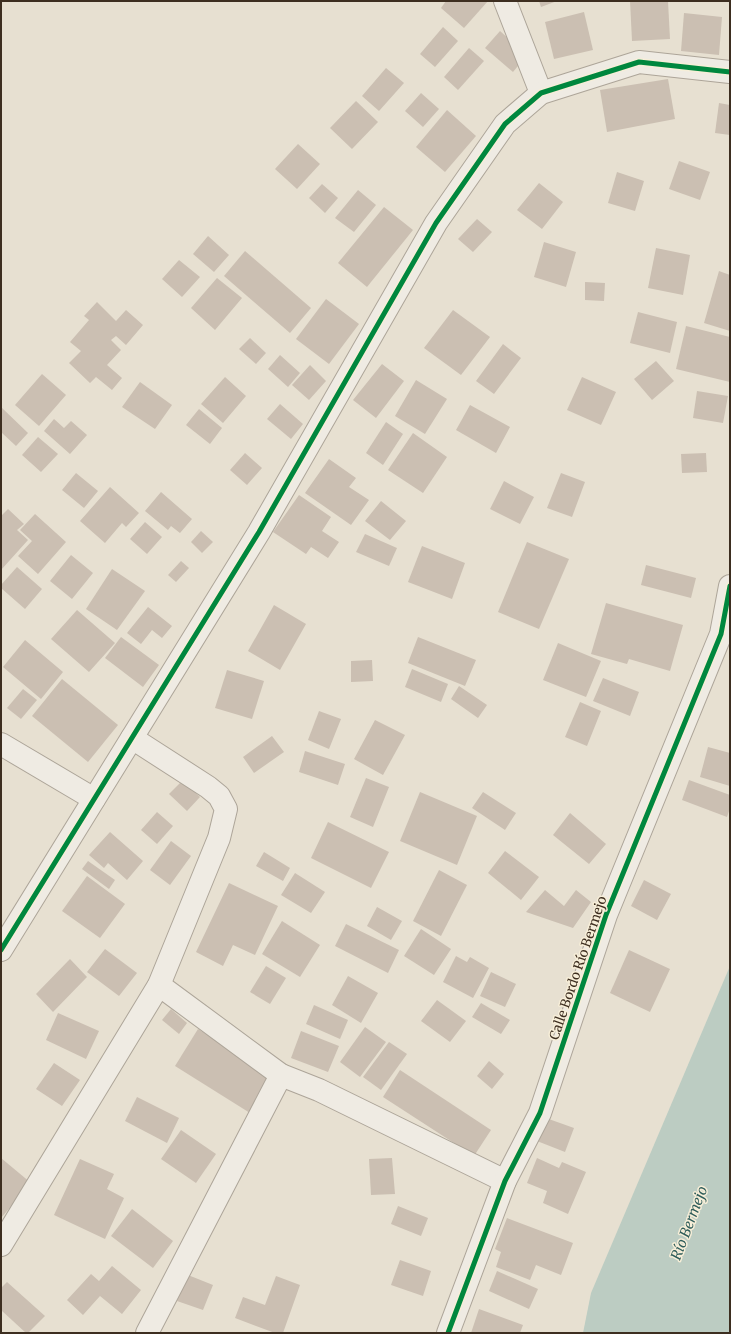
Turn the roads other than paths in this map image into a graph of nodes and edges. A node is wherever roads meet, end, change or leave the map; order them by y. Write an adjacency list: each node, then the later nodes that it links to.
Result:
1 (505, 1): 3 (street)
2 (730, 72): 3 (street)
3 (541, 93): 5 (street)
4 (730, 586): 11 (street, Calle Bordo Río Bermejo)
5 (132, 738): 7 (street); 9 (street)
6 (1, 744): 7 (street)
7 (94, 800): 8 (street)
8 (1, 950)
9 (159, 986): 10 (street); 12 (street)
10 (281, 1075): 11 (street); 13 (street)
11 (505, 1181): 14 (street, Calle Bordo Río Bermejo)
12 (1, 1245)
13 (148, 1333)
14 (448, 1333)

